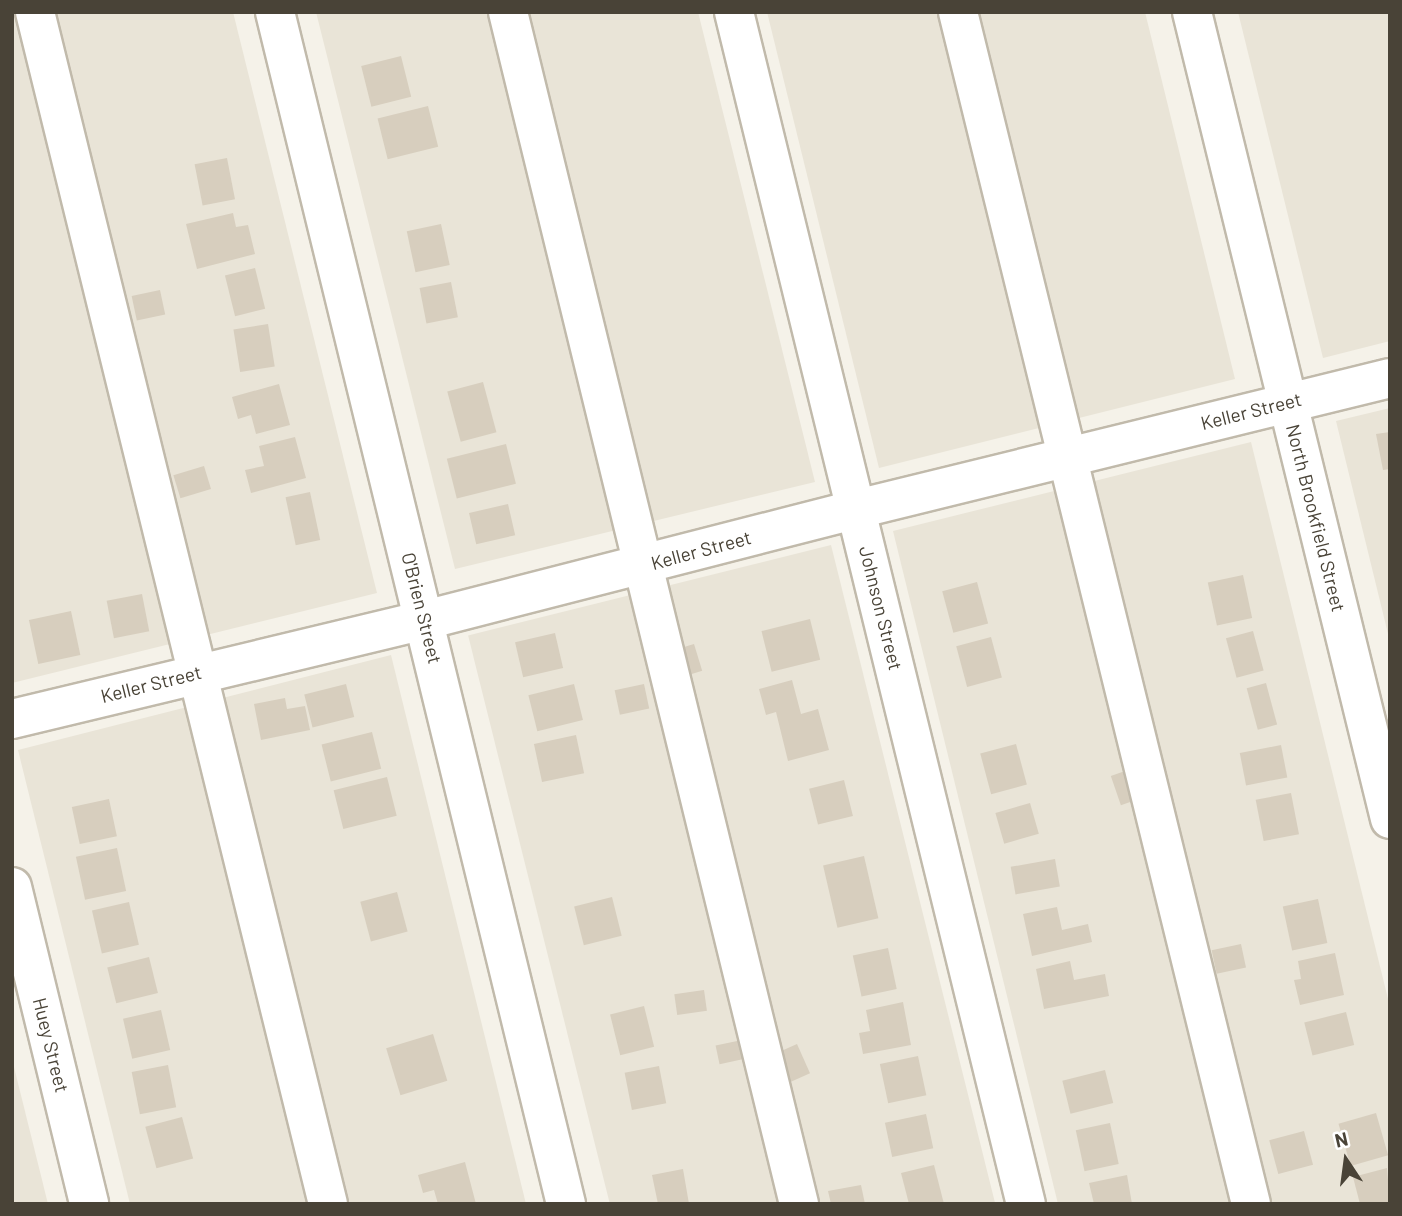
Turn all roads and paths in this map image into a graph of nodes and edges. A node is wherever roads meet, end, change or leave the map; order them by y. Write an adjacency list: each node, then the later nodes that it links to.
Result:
1 (35, 12): 13 (street)
2 (275, 12): 12 (street, O'Brien Street)
3 (508, 12): 11 (street)
4 (734, 12): 10 (street, Johnson Street)
5 (958, 12): 9 (street)
6 (1192, 12): 8 (street, North Brookfield Street)
7 (1390, 379): 8 (street, Keller Street)
8 (1287, 402): 9 (street, Keller Street); 15 (street, North Brookfield Street)
9 (1067, 456): 10 (street, Keller Street); 22 (street)
10 (857, 509): 11 (street, Keller Street); 21 (street, Johnson Street)
11 (644, 566): 12 (street, Keller Street); 20 (street)
12 (425, 620): 13 (street, Keller Street); 19 (street, O'Brien Street)
13 (197, 673): 14 (street, Keller Street); 18 (street)
14 (12, 719)
15 (1390, 819)
16 (12, 887): 17 (street, Huey Street)
17 (89, 1204)
18 (328, 1204)
19 (566, 1204)
20 (799, 1204)
21 (1026, 1204)
22 (1251, 1204)

